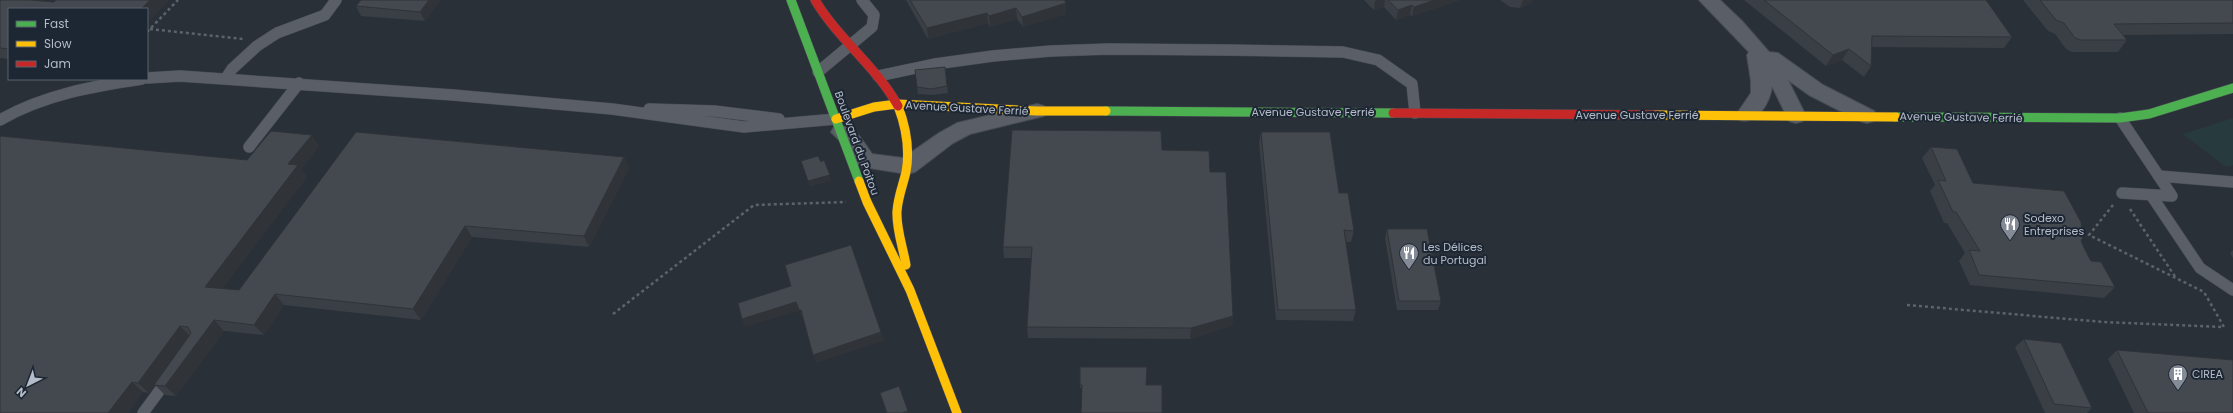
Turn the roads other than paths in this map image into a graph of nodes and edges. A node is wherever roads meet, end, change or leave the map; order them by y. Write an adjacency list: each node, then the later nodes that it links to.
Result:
1 (336, 0): 11 (lane)
2 (792, 0): 8 (street, Boulevard du Poitou)
3 (815, 0): 7 (street, Boulevard du Poitou)
4 (862, 0): 7 (lane)
5 (1708, 0): 6 (street)
6 (1756, 46): 18 (street); 19 (street); 20 (street)
7 (848, 47): 8 (lane); 9 (street, Boulevard du Poitou)
8 (818, 72): 23 (street, Boulevard du Poitou)
9 (878, 76): 15 (street, Boulevard du Poitou); 17 (lane)
10 (148, 78): 11 (lane)
11 (226, 78): 13 (lane)
12 (137, 80): 22 (lane)
13 (299, 83): 23 (lane); 24 (lane)
14 (2233, 88): 21 (street, Avenue Gustave Ferrié)
15 (898, 104): 16 (street, Avenue Gustave Ferrié); 23 (street, Avenue Gustave Ferrié); 25 (street, Boulevard du Poitou)
16 (1037, 111): 17 (street, Avenue Gustave Ferrié); 25 (street, Avenue Gustave Ferrié)
17 (1415, 113): 18 (street, Avenue Gustave Ferrié)
18 (1746, 115): 19 (street, Avenue Gustave Ferrié)
19 (1796, 116): 20 (street, Avenue Gustave Ferrié)
20 (1867, 116): 21 (street, Avenue Gustave Ferrié)
21 (2120, 118): 26 (lane)
22 (0, 120)
23 (838, 125): 25 (street); 30 (street, Boulevard du Poitou)
24 (249, 146)
25 (907, 166): 30 (street, Boulevard du Poitou)
26 (2159, 176): 27 (lane); 29 (lane)
27 (2233, 182)
28 (2122, 194): 29 (lane)
29 (2151, 195): 31 (lane)
30 (910, 290): 34 (street, Boulevard du Poitou)
31 (2233, 290)
32 (175, 368): 33 (lane)
33 (143, 413)
34 (957, 413)

